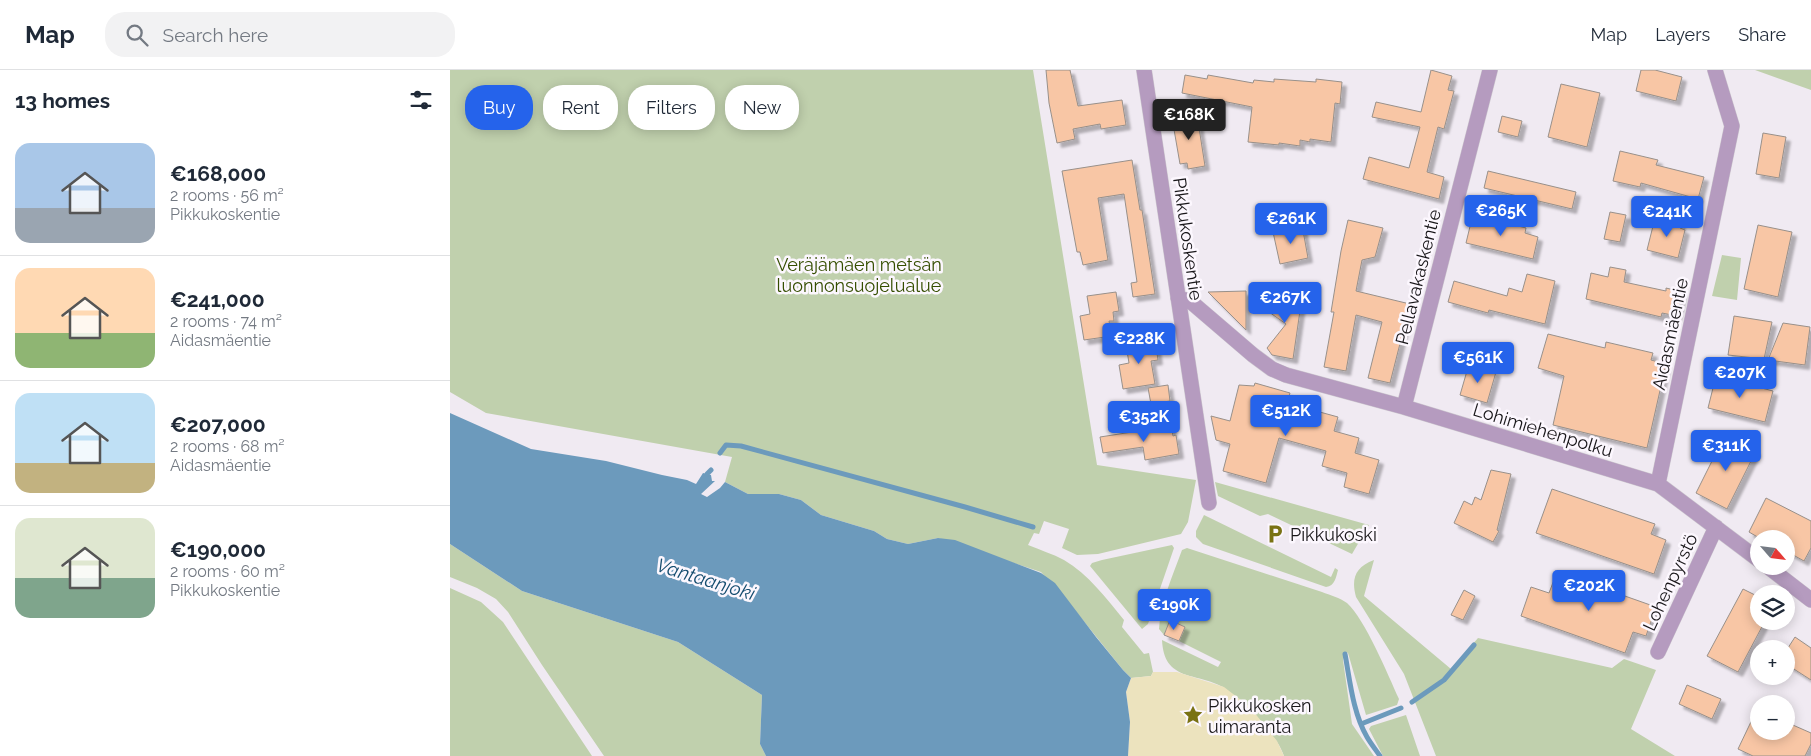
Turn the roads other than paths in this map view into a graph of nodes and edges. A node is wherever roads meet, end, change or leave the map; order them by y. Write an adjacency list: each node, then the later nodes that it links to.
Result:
1 (1144, 70): 4 (street, Pikkukoskentie)
2 (1490, 70): 5 (street, Pellavakaskentie)
3 (1715, 70): 6 (street, Aidasmäentie)
4 (1178, 298): 5 (street, Lohimiehenpolku); 7 (street, Pikkukoskentie)
5 (1404, 407): 6 (street, Lohimiehenpolku)
6 (1658, 484): 8 (street)
7 (1209, 503)
8 (1716, 527): 9 (street); 12 (street, Lohenpyrstö)
9 (1750, 553)
10 (1779, 575): 11 (street)
11 (1811, 600)
12 (1658, 652)

